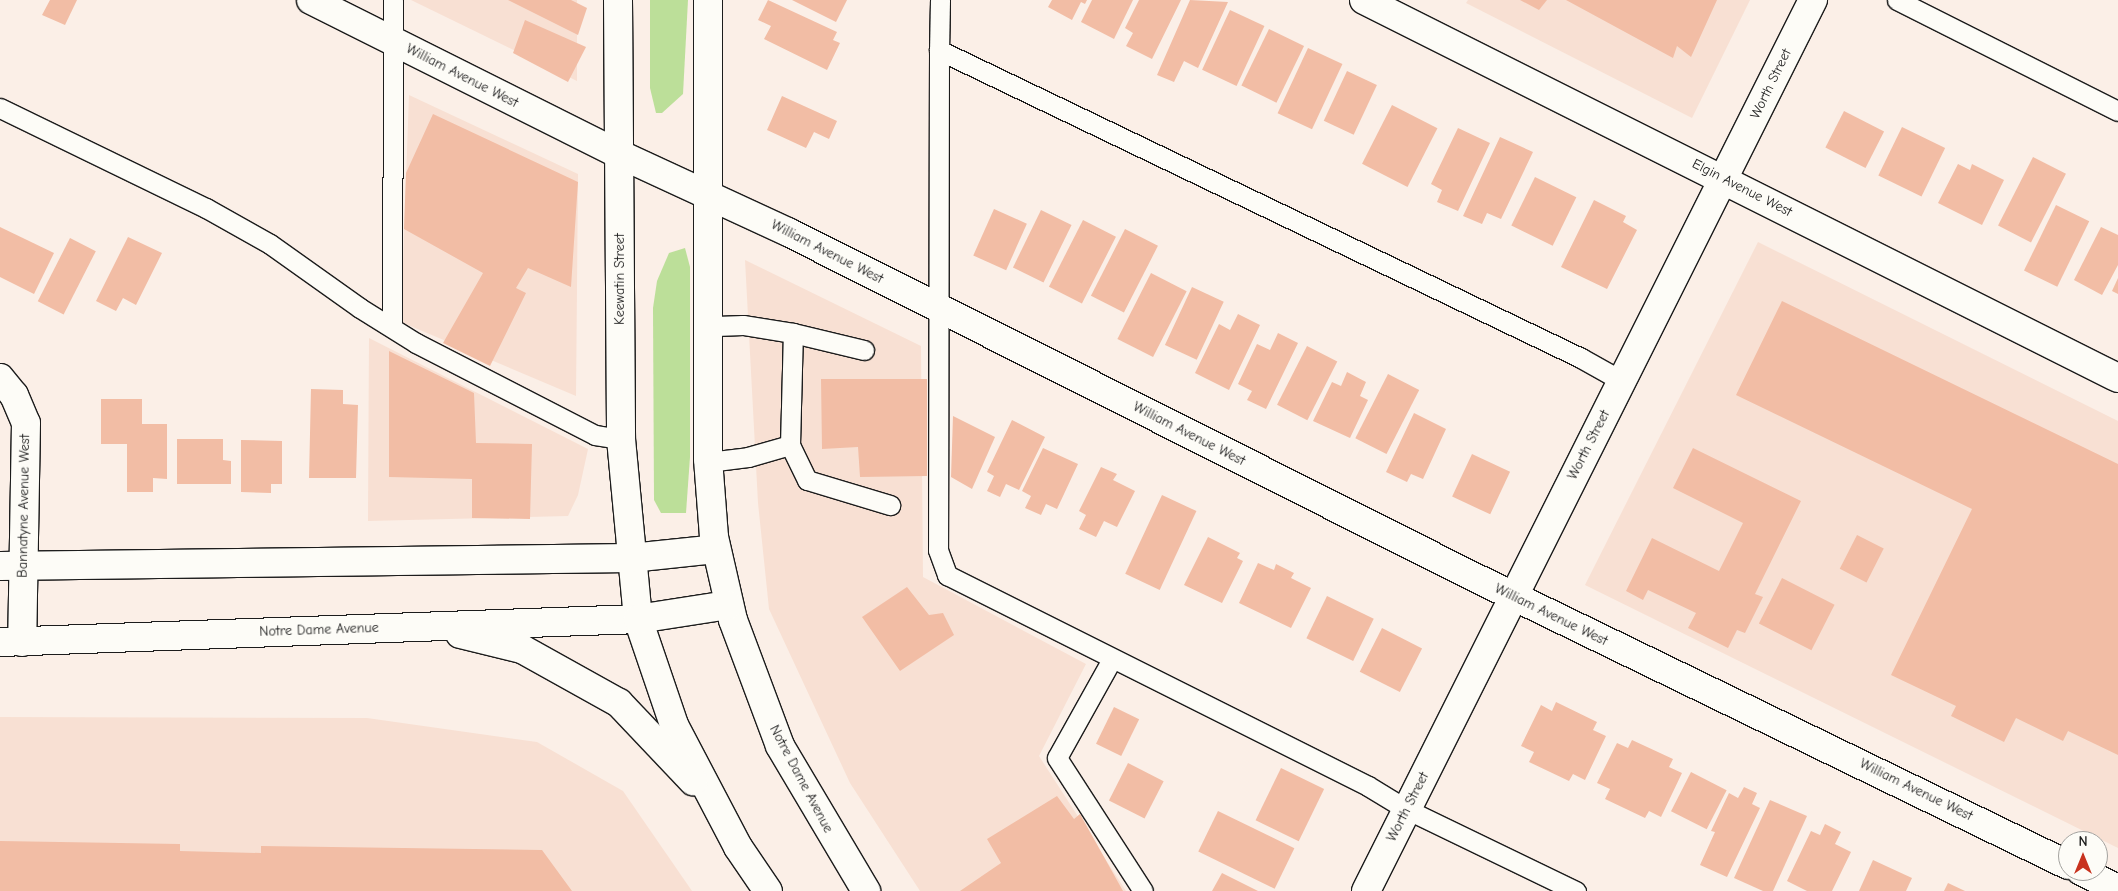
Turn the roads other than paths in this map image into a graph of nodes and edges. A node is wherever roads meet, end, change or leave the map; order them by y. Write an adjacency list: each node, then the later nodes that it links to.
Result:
1 (311, 0): 9 (street, William Avenue West)
2 (394, 0): 9 (lane)
3 (618, 0): 13 (street, Keewatin Street)
4 (708, 0): 15 (street)
5 (940, 0): 10 (lane)
6 (1364, 0): 14 (street, Elgin Avenue West)
7 (1813, 0): 14 (street, Worth Street)
8 (1897, 0): 12 (lane)
9 (393, 41): 13 (street, William Avenue West); 18 (lane)
10 (939, 50): 16 (lane); 23 (lane)
11 (0, 108): 18 (lane)
12 (2118, 111)
13 (619, 154): 15 (street, William Avenue West); 24 (street, Keewatin Street)
14 (1723, 178): 22 (street, Elgin Avenue West); 23 (street, Worth Street)
15 (707, 193): 16 (street, William Avenue West); 17 (street)
16 (940, 309): 31 (street, William Avenue West); 36 (lane)
17 (709, 326): 19 (lane); 26 (street)
18 (392, 327): 24 (lane)
19 (793, 333): 20 (lane); 25 (lane)
20 (864, 350)
21 (0, 378): 30 (street, Bannatyne Avenue West)
22 (2118, 378)
23 (1622, 380): 31 (street, Worth Street)
24 (621, 439): 29 (street, Keewatin Street)
25 (790, 445): 26 (lane); 27 (lane)
26 (708, 462): 28 (street)
27 (890, 504)
28 (716, 548): 29 (street); 32 (street, Notre Dame Avenue)
29 (631, 558): 30 (street); 33 (street)
30 (11, 566): 35 (street, Bannatyne Avenue West)
31 (1514, 596): 38 (street, Worth Street); 39 (street, William Avenue West)
32 (728, 605): 33 (street, Notre Dame Avenue); 43 (street, Notre Dame Avenue)
33 (638, 618): 34 (street, Notre Dame Avenue); 37 (street)
34 (427, 625): 35 (street, Notre Dame Avenue); 37 (street)
35 (11, 642)
36 (1112, 659): 38 (lane); 44 (lane)
37 (715, 803): 42 (street)
38 (1406, 810): 45 (street, Worth Street); 46 (lane)
39 (2058, 860)
40 (2101, 881): 41 (street)
41 (2118, 889)
42 (768, 891)
43 (866, 891)
44 (1143, 891)
45 (1366, 891)
46 (1576, 891)

